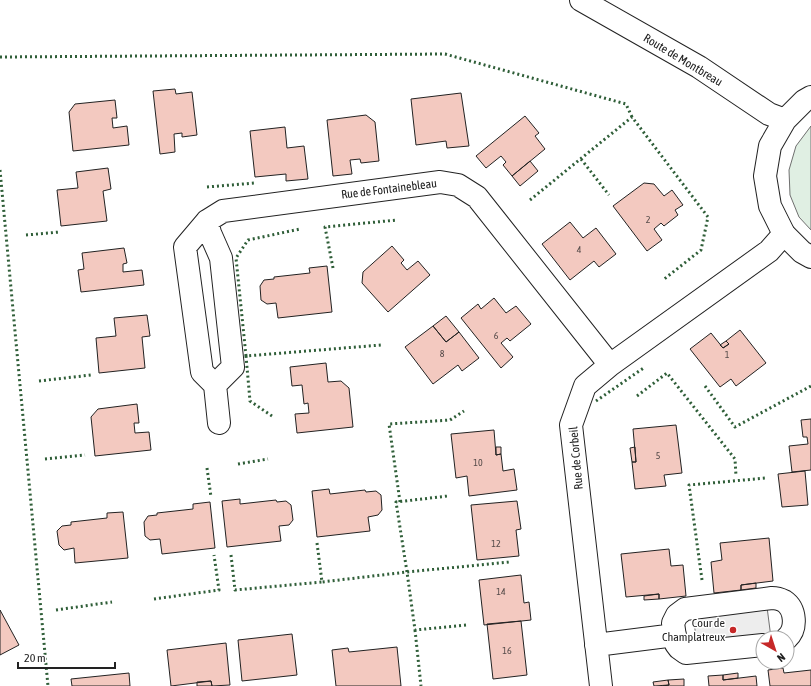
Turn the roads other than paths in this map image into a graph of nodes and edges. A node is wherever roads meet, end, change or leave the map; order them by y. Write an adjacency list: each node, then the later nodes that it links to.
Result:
1 (580, 0): 3 (street, Route de Montbreau)
2 (811, 97): 3 (street)
3 (785, 120): 5 (street)
4 (207, 221): 7 (street, Rue de Fontainebleau); 8 (street); 8 (street, Rue de Fontainebleau)
5 (784, 234): 6 (street); 7 (street, Rue de Corbeil)
6 (811, 257)
7 (610, 366): 12 (street, Rue de Corbeil)
8 (215, 385): 9 (street)
9 (219, 423)
10 (793, 630): 11 (street)
11 (675, 635): 12 (street); 13 (street)
12 (596, 645): 14 (street, Rue de Corbeil)
13 (755, 646)
14 (601, 686)

